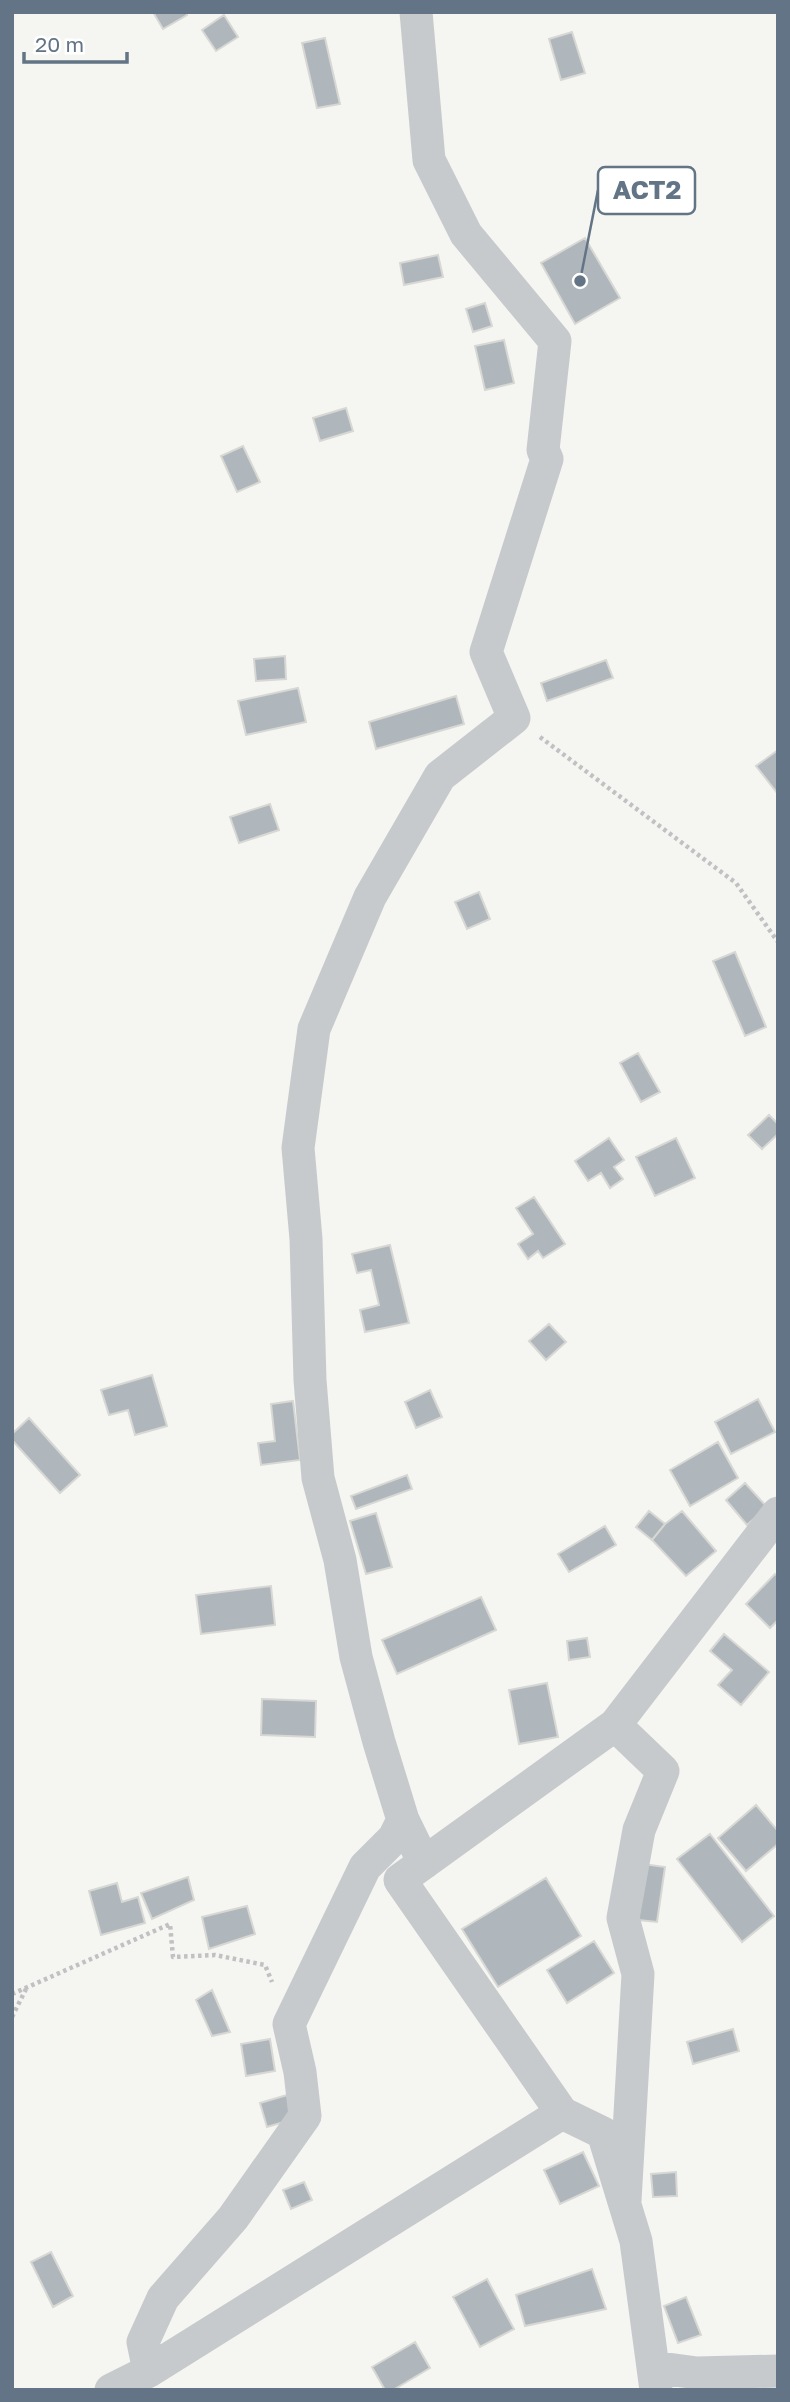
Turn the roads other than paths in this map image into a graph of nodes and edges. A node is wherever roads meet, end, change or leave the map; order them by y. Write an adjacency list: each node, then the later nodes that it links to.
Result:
1 (416, 12): 4 (street)
2 (778, 1513): 3 (street)
3 (615, 1725): 5 (street); 7 (street)
4 (403, 1820): 5 (street); 8 (street)
5 (424, 1863): 6 (street)
6 (562, 2113): 7 (street); 8 (street)
7 (625, 2201): 10 (street)
8 (149, 2371): 11 (street)
9 (778, 2371): 10 (street)
10 (655, 2379)
11 (111, 2390)

